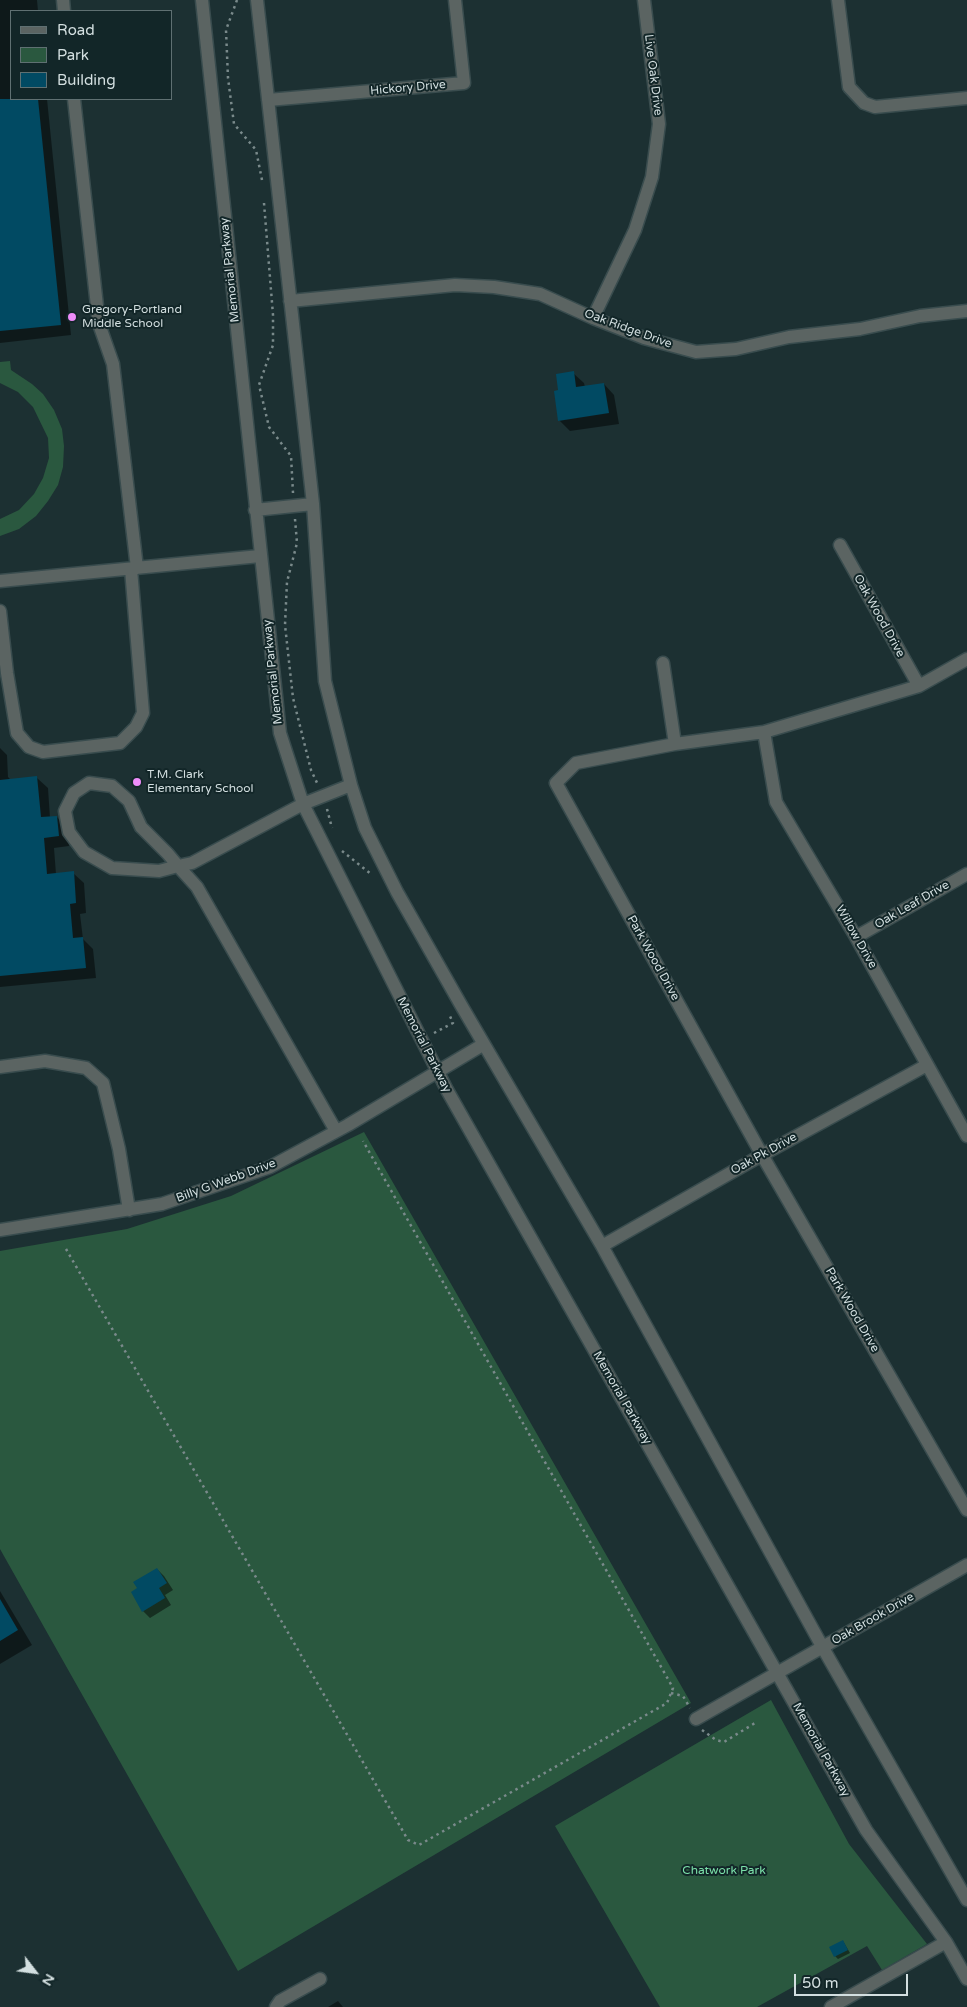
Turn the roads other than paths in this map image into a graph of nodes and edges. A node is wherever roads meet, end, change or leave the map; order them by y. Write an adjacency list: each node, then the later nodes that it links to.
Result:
1 (202, 0): 13 (street, Memorial Parkway)
2 (257, 0): 8 (street)
3 (455, 0): 8 (street, Hickory Drive)
4 (644, 0): 11 (street, Live Oak Drive)
5 (838, 0): 6 (street)
6 (967, 98)
7 (74, 100): 16 (street)
8 (268, 100): 9 (street)
9 (290, 301): 11 (street, Oak Ridge Drive); 12 (street)
10 (967, 311): 11 (street, Oak Ridge Drive)
11 (593, 318)
12 (313, 504): 13 (street); 24 (street)
13 (255, 510): 15 (street, Memorial Parkway)
14 (840, 545): 21 (street, Oak Wood Drive)
15 (260, 556): 16 (street); 25 (street, Memorial Parkway)
16 (134, 568): 17 (street); 18 (street)
17 (0, 581)
18 (0, 611)
19 (967, 659): 21 (street, Park Wood Drive)
20 (663, 663): 23 (street)
21 (918, 686): 22 (street, Park Wood Drive)
22 (764, 732): 23 (street, Park Wood Drive); 28 (street, Willow Drive)
23 (675, 744): 35 (street, Park Wood Drive)
24 (351, 785): 25 (street); 29 (street)
25 (303, 804): 26 (street); 32 (street, Memorial Parkway)
26 (178, 866): 26 (street); 33 (street)
27 (967, 874): 28 (street, Oak Leaf Drive)
28 (856, 937): 30 (street, Willow Drive)
29 (484, 1044): 32 (street, Billy G Webb Drive); 38 (street)
30 (927, 1065): 34 (street, Willow Drive); 35 (street, Oak Pk Drive)
31 (0, 1067): 36 (street)
32 (437, 1072): 33 (street, Billy G Webb Drive); 42 (street, Memorial Parkway)
33 (336, 1131): 36 (street, Billy G Webb Drive)
34 (967, 1136)
35 (762, 1155): 38 (street, Oak Pk Drive); 39 (street, Park Wood Drive)
36 (129, 1210): 37 (street, Billy G Webb Drive)
37 (0, 1230)
38 (602, 1246): 41 (street)
39 (967, 1510)
40 (967, 1565): 41 (street, Oak Brook Drive)
41 (823, 1648): 42 (street, Oak Brook Drive); 44 (street)
42 (778, 1673): 43 (street, Oak Brook Drive); 45 (street, Memorial Parkway)
43 (696, 1719)
44 (967, 1900)
45 (946, 1942): 47 (street, Memorial Parkway); 49 (street)
46 (320, 1979): 48 (street)
47 (967, 1979)
48 (276, 2007)
49 (831, 2007)

